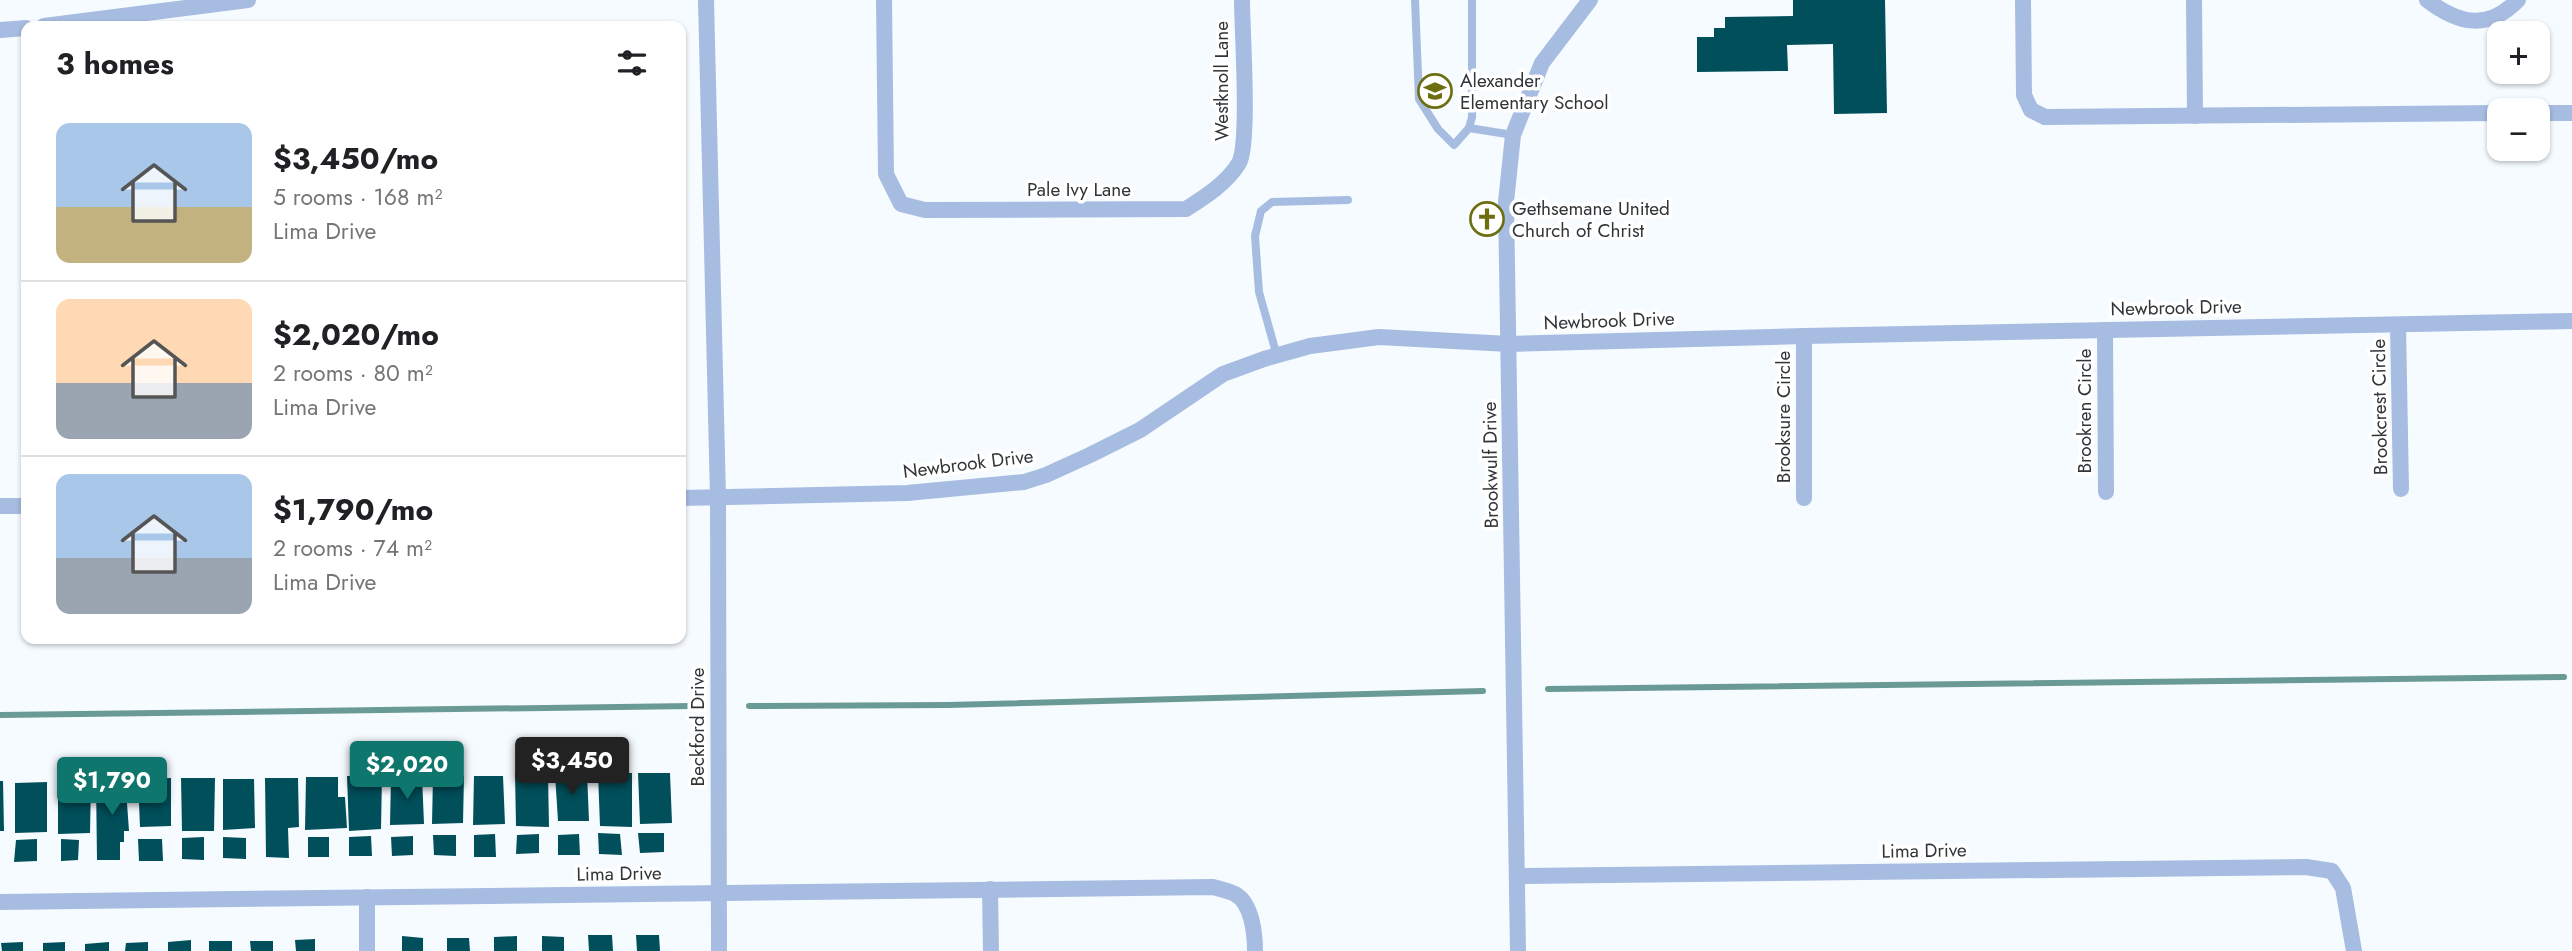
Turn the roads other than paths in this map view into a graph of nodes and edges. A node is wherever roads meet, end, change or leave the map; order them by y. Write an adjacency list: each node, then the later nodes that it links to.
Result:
1 (248, 0): 12 (street)
2 (706, 0): 31 (street, Beckford Drive)
3 (884, 0): 21 (street, Pale Ivy Lane)
4 (1242, 0): 21 (street, Westknoll Lane)
5 (1415, 0): 19 (lane)
6 (1472, 0): 19 (lane)
7 (1590, 0): 20 (street, Brookwulf Drive)
8 (2023, 0): 18 (street)
9 (2194, 0): 18 (street)
10 (2427, 0): 11 (street)
11 (2518, 0)
12 (101, 21)
13 (21, 28): 14 (street)
14 (0, 30)
15 (2487, 113): 18 (street)
16 (2550, 113): 17 (street)
17 (2572, 113)
18 (2195, 116)
19 (1469, 128): 20 (lane)
20 (1514, 135): 27 (street, Brookwulf Drive)
21 (1240, 162)
22 (1348, 200): 28 (lane)
23 (2572, 321): 24 (street, Newbrook Drive)
24 (2398, 325): 25 (street, Newbrook Drive); 29 (street, Brookcrest Circle)
25 (2105, 330): 26 (street, Newbrook Drive); 30 (street, Brookren Circle)
26 (1804, 336): 27 (street, Newbrook Drive); 33 (street, Brooksure Circle)
27 (1509, 344): 28 (street, Newbrook Drive); 36 (street, Brookwulf Drive)
28 (1277, 356): 31 (street, Newbrook Drive)
29 (2401, 489)
30 (2106, 492)
31 (718, 497): 32 (street, Newbrook Drive); 38 (street, Beckford Drive)
32 (686, 498)
33 (1804, 498)
34 (0, 506): 35 (street)
35 (21, 506)
36 (1517, 876): 45 (street, Brookwulf Drive); 46 (street, Lima Drive)
37 (990, 889): 38 (street, Lima Drive); 43 (street); 44 (street, Lima Drive)
38 (717, 892): 39 (street, Lima Drive); 42 (street, Beckford Drive)
39 (367, 897): 40 (street, Lima Drive); 41 (street)
40 (0, 902)
41 (367, 951)
42 (719, 951)
43 (991, 951)
44 (1255, 951)
45 (1518, 951)
46 (2354, 951)

